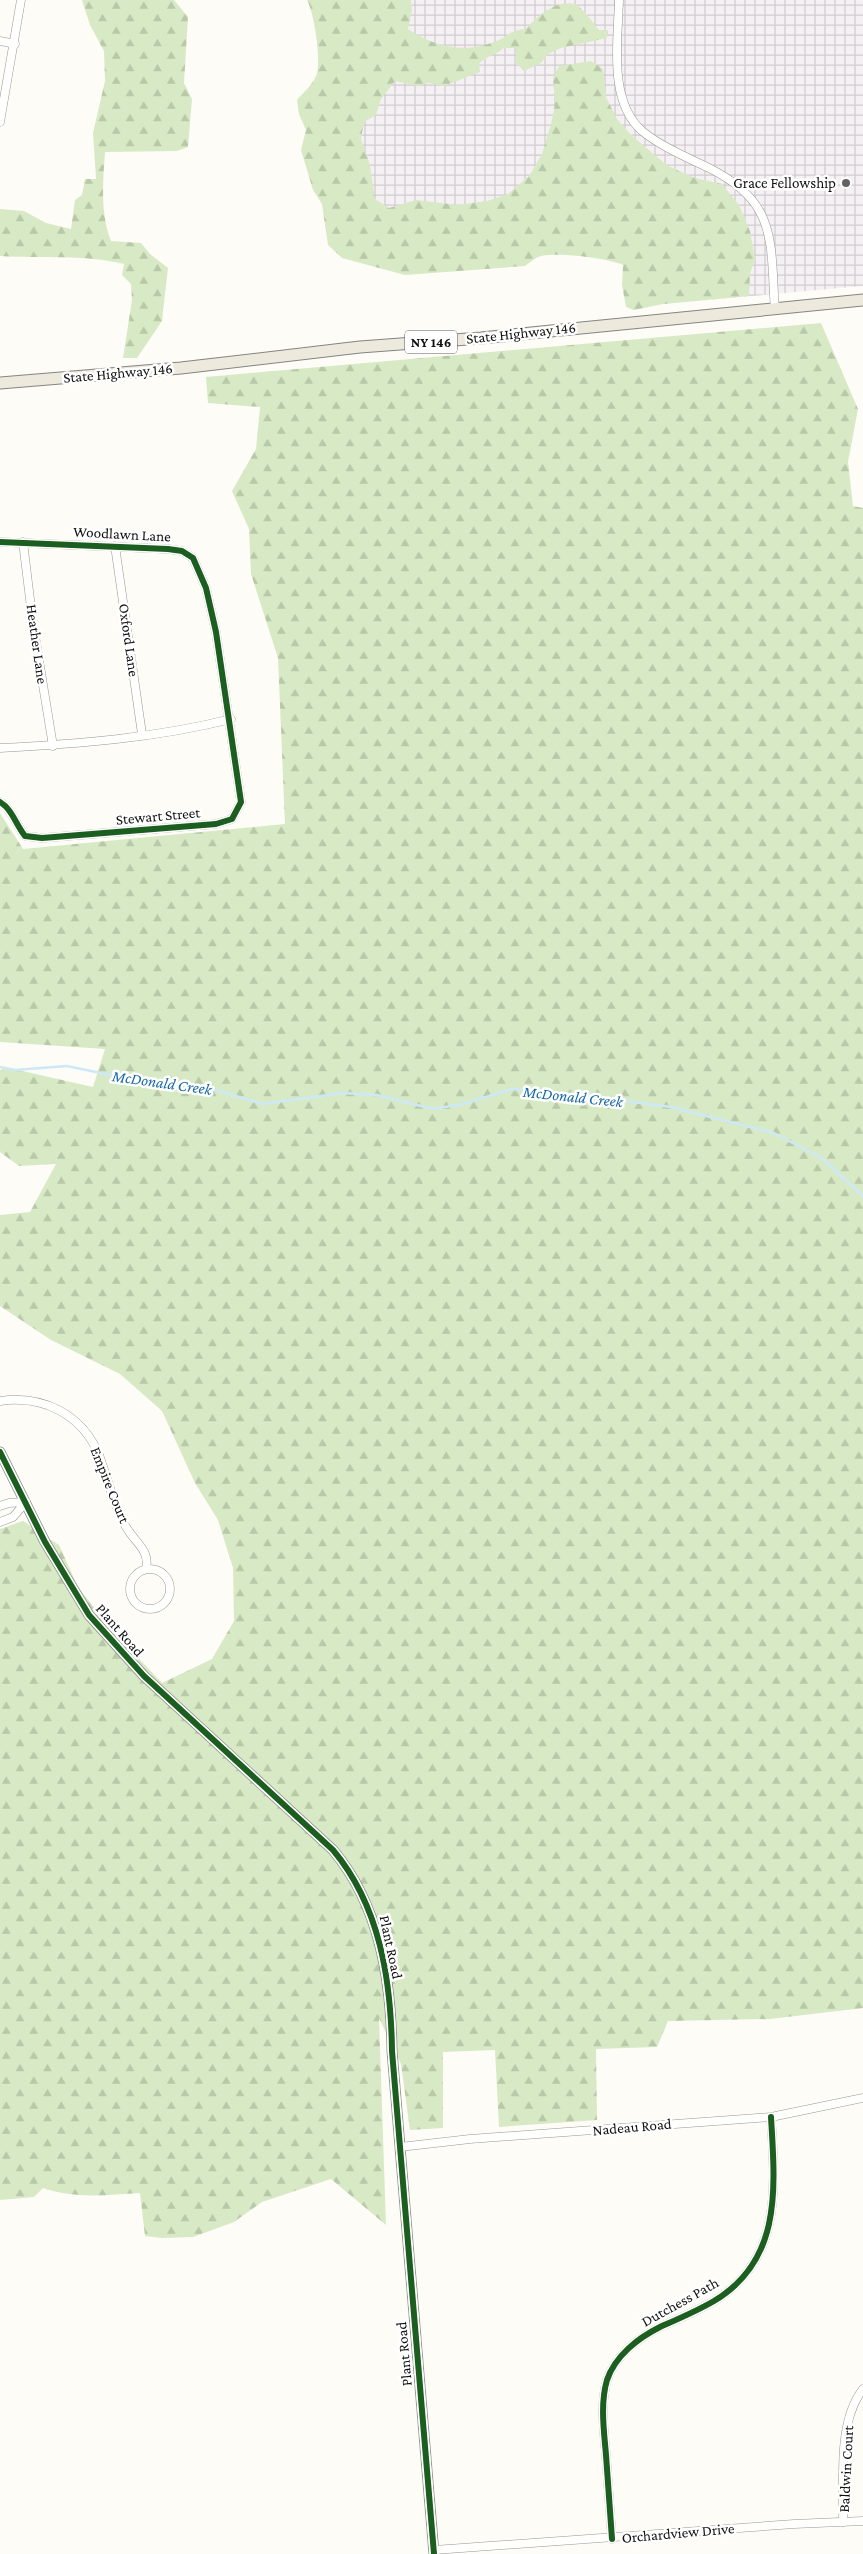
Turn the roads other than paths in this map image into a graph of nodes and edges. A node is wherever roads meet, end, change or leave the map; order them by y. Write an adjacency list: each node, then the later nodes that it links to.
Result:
1 (21, 0): 4 (street)
2 (619, 0): 7 (street)
3 (0, 41): 4 (street)
4 (16, 44): 5 (street)
5 (0, 122)
6 (863, 300): 7 (main road, State Highway 146 / NY 146)
7 (774, 309): 8 (main road, State Highway 146 / NY 146)
8 (0, 384)
9 (0, 542): 10 (street, Woodlawn Lane)
10 (23, 542): 11 (street, Woodlawn Lane); 14 (street, Heather Lane)
11 (115, 546): 12 (street, Woodlawn Lane); 13 (street, Oxford Lane)
12 (231, 719): 13 (street); 16 (street, Stewart Street)
13 (142, 734): 14 (street)
14 (53, 746): 15 (street)
15 (0, 748)
16 (0, 802)
17 (0, 1401): 22 (street, Empire Court)
18 (0, 1452): 19 (street, Plant Road)
19 (26, 1502): 20 (street); 21 (street); 25 (street, Plant Road)
20 (0, 1506)
21 (0, 1522)
22 (146, 1569): 22 (street)
23 (863, 2098): 24 (street, Nadeau Road)
24 (771, 2117): 25 (street, Nadeau Road); 29 (street, Dutchess Path)
25 (400, 2147): 30 (street, Plant Road)
26 (863, 2389): 28 (street, Baldwin Court)
27 (863, 2521): 28 (street, Orchardview Drive)
28 (843, 2522): 29 (street, Orchardview Drive)
29 (612, 2539): 30 (street, Orchardview Drive)
30 (434, 2552)

